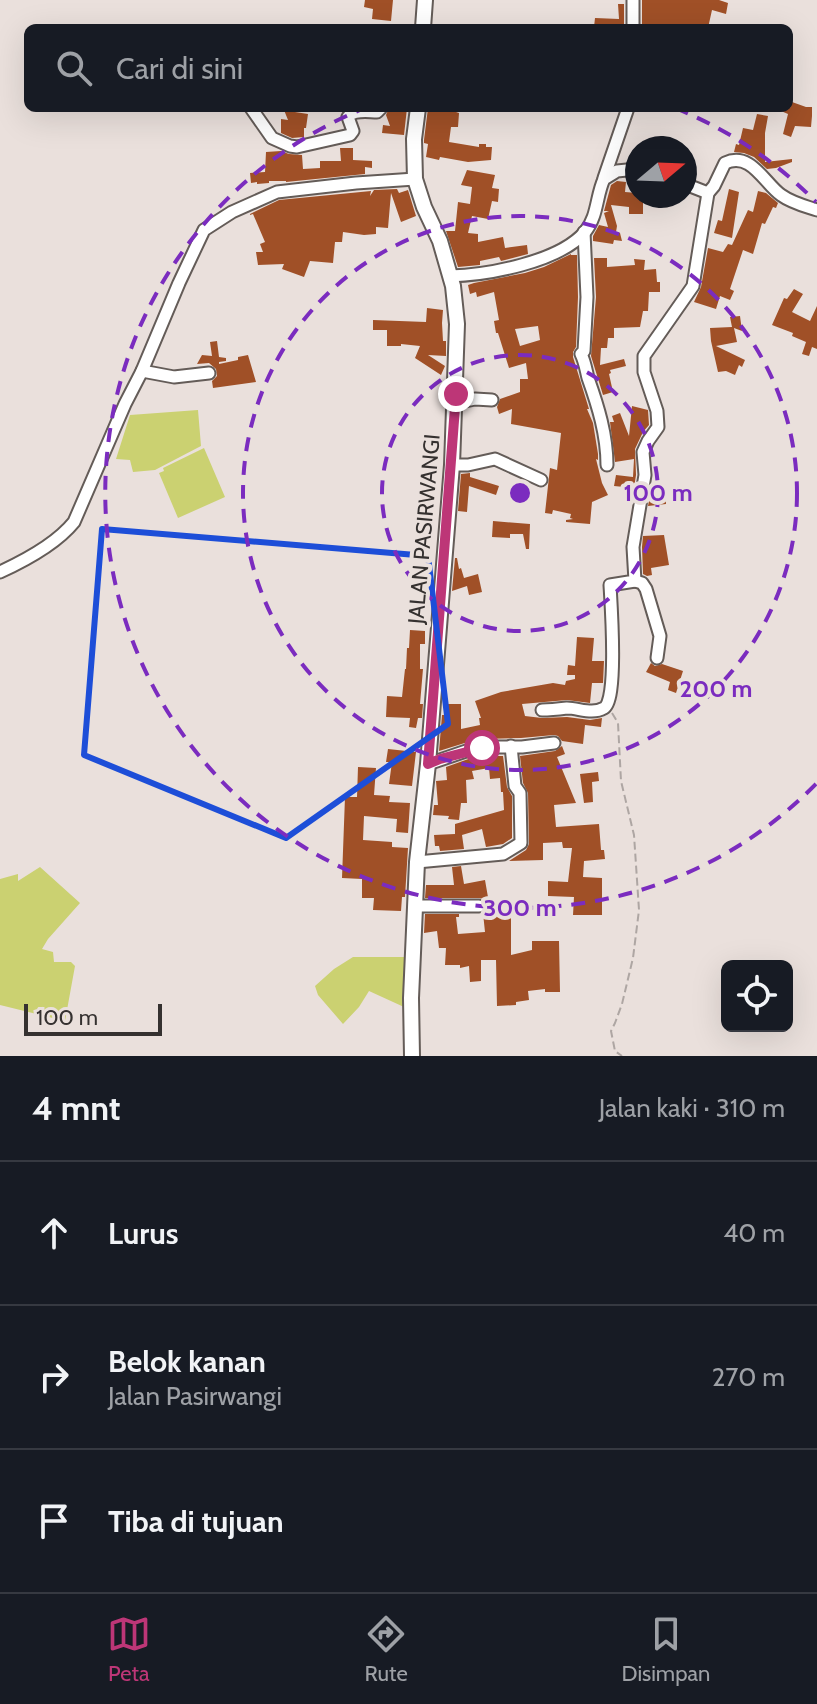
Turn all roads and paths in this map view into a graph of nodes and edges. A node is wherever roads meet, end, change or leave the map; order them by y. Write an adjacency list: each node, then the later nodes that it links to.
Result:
1 (425, 0): 3 (street)
2 (633, 0): 4 (street)
3 (423, 24)
4 (633, 24)
5 (254, 112): 6 (street)
6 (360, 112)
7 (417, 112): 10 (street, JALAN PASIRWANGI)
8 (627, 112): 11 (street)
9 (625, 170): 11 (street)
10 (415, 179): 16 (street, JALAN PASIRWANGI); 17 (street)
11 (604, 179): 15 (street)
12 (697, 189): 13 (street)
13 (708, 193): 14 (street); 25 (street)
14 (817, 210)
15 (584, 232): 16 (street); 22 (street)
16 (450, 276): 20 (street, JALAN PASIRWANGI)
17 (142, 371): 18 (street); 24 (street)
18 (209, 373)
19 (492, 400): 20 (street)
20 (455, 403): 21 (street, JALAN PASIRWANGI)
21 (452, 465): 23 (street); 31 (street, JALAN PASIRWANGI)
22 (607, 465)
23 (541, 480)
24 (0, 572)
25 (635, 581): 26 (street); 27 (street)
26 (657, 658)
27 (605, 708): 28 (street); 36 (path)
28 (542, 710)
29 (554, 743): 30 (street)
30 (511, 746): 31 (street); 32 (street)
31 (428, 764): 32 (street, JALAN PASIRWANGI)
32 (417, 862): 33 (street, JALAN PASIRWANGI)
33 (415, 906): 34 (street); 35 (street, JALAN PASIRWANGI)
34 (479, 906)
35 (412, 1056)
36 (622, 1056)

